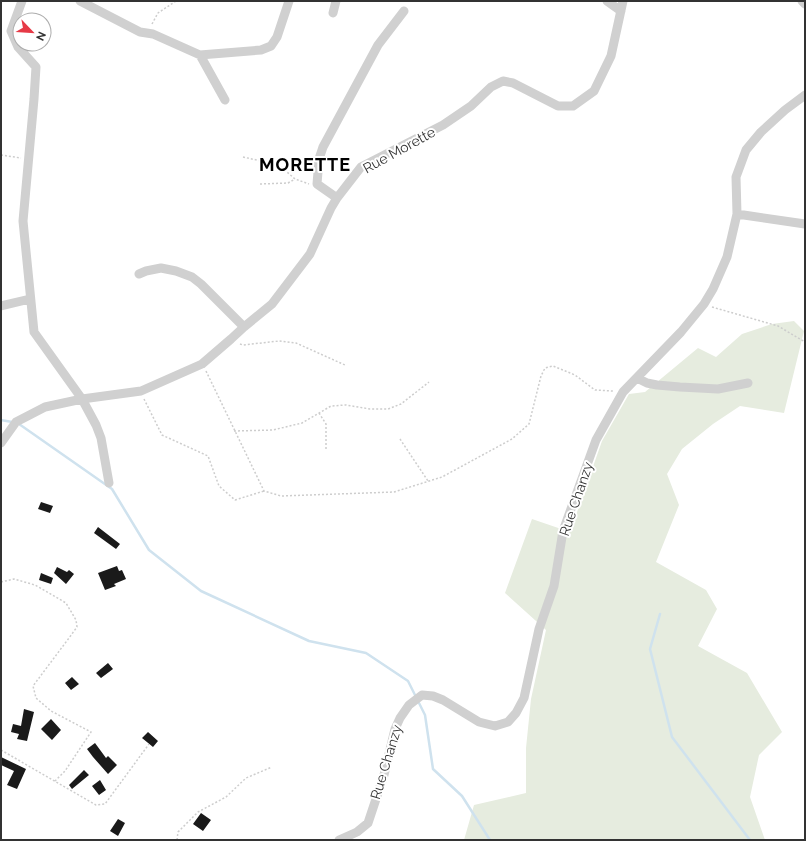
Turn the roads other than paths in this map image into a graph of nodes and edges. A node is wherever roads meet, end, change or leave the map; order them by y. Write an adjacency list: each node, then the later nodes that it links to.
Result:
1 (22, 1): 19 (street)
2 (80, 1): 12 (street)
3 (289, 1): 12 (street)
4 (336, 1): 11 (street)
5 (607, 1): 10 (street)
6 (623, 1): 10 (street, Rue Morette)
7 (802, 1): 8 (street)
8 (805, 4)
9 (404, 11): 15 (street)
10 (621, 11): 15 (street, Rue Morette)
11 (333, 13)
12 (200, 55): 14 (street)
13 (805, 95): 16 (street, Rue Chanzy)
14 (225, 100)
15 (336, 198): 21 (street, Rue Morette)
16 (737, 214): 17 (street); 22 (street, Rue Chanzy)
17 (805, 224)
18 (139, 274): 21 (street)
19 (30, 299): 20 (street); 24 (street)
20 (1, 306)
21 (244, 327): 24 (street, Rue Morette)
22 (637, 378): 23 (street); 27 (street, Rue Chanzy)
23 (748, 383)
24 (82, 399): 25 (street, Rue Morette); 26 (street)
25 (1, 443)
26 (109, 482)
27 (339, 840)

